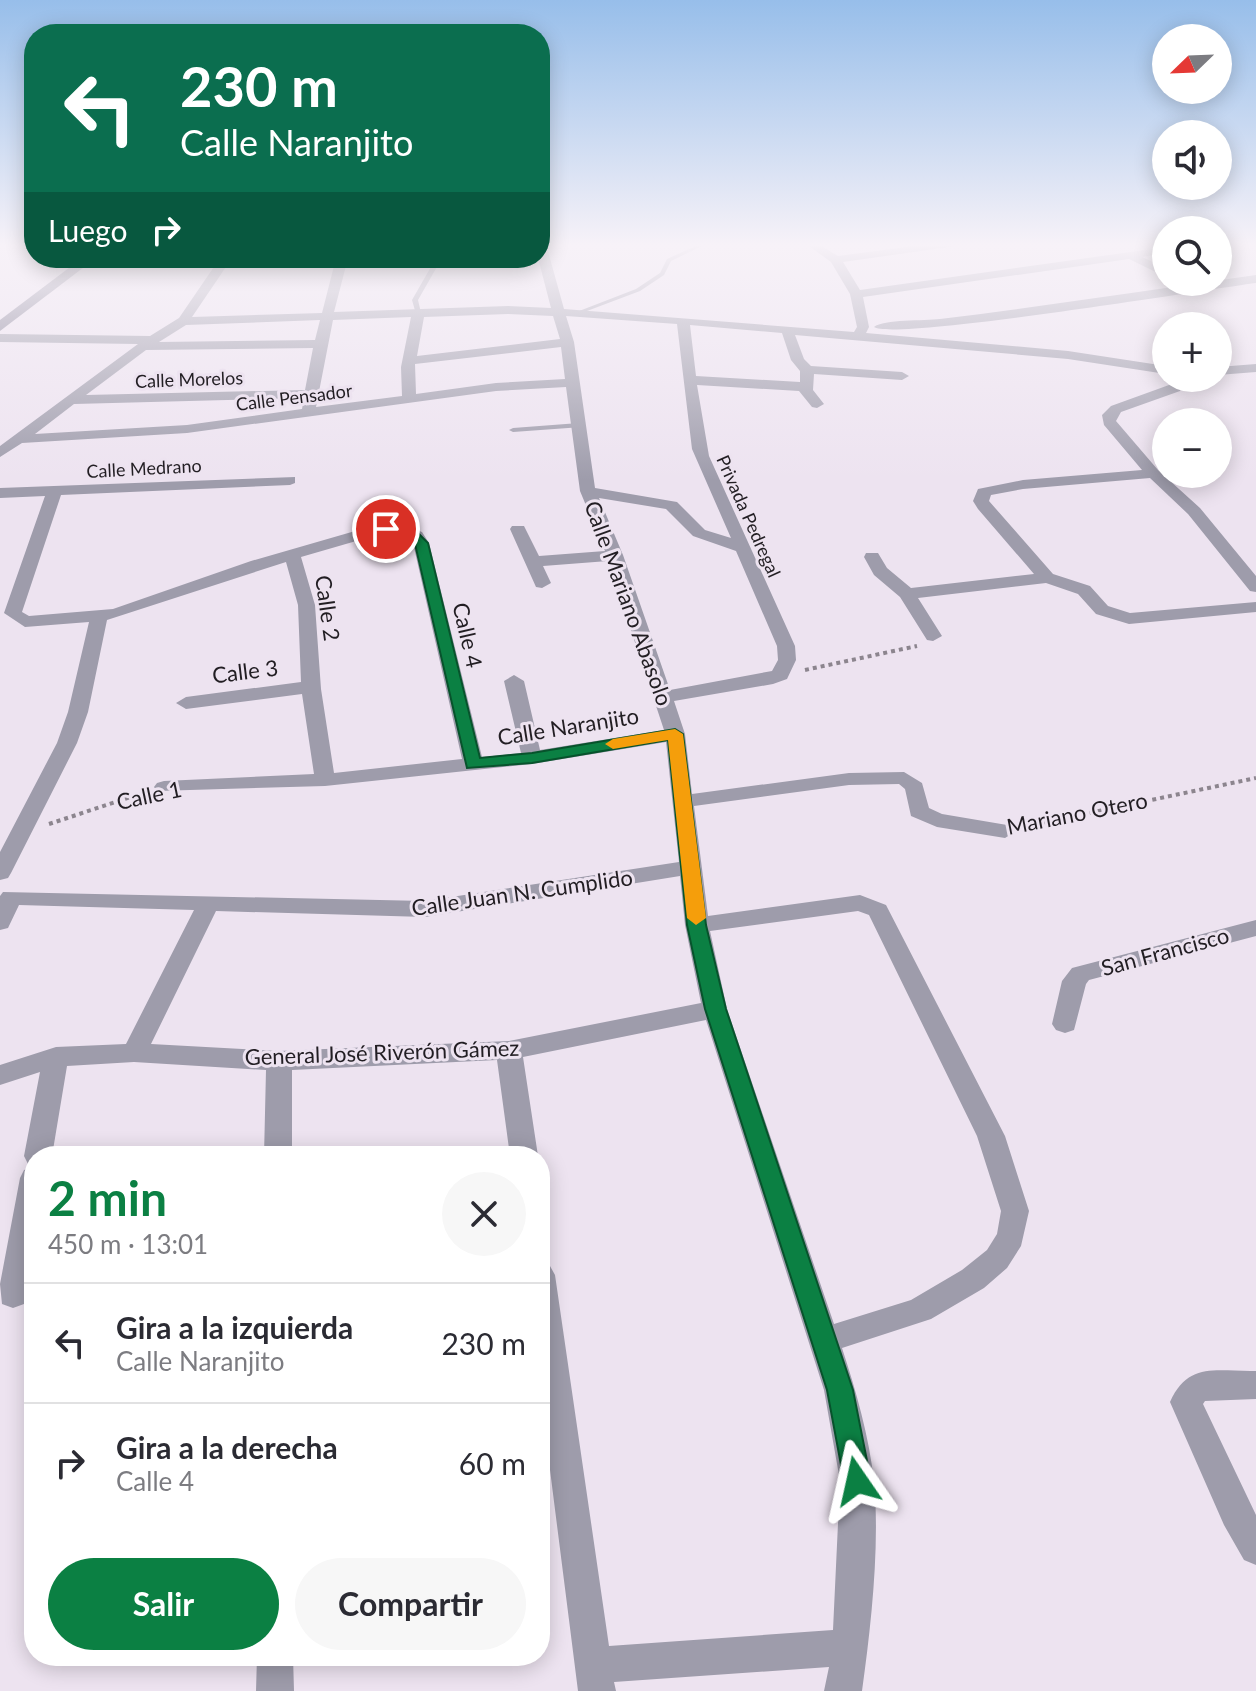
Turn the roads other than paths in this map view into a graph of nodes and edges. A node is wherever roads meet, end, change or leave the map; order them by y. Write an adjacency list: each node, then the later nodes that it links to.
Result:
1 (180, 323): 13 (street)
2 (327, 323): 14 (street)
3 (416, 323): 17 (street)
4 (568, 323): 12 (street, Calle Mariano Abasolo)
5 (683, 323): 23 (street, Privada Pedregal)
6 (705, 323): 9 (street)
7 (859, 323): 10 (street)
8 (944, 323): 10 (street)
9 (787, 330): 10 (street); 22 (street)
10 (860, 331): 16 (street)
11 (0, 338): 13 (street)
12 (567, 342): 17 (street); 24 (street, Calle Mariano Abasolo)
13 (148, 343): 14 (street); 31 (street)
14 (320, 344): 28 (street)
15 (1249, 354): 18 (street)
16 (893, 358): 19 (street); 22 (street); 26 (street)
17 (409, 361): 30 (street)
18 (1232, 364)
19 (1152, 368)
20 (1256, 368): 21 (street)
21 (1232, 369)
22 (807, 370): 25 (street)
23 (689, 380): 25 (street); 48 (street, Privada Pedregal)
24 (571, 383): 30 (street, Calle Pensador); 35 (street, Calle Mariano Abasolo)
25 (808, 387): 32 (street)
26 (910, 392)
27 (1162, 392): 39 (street)
28 (310, 394): 29 (street, Calle Morelos); 33 (street)
29 (216, 396): 31 (street, Calle Morelos); 34 (street)
30 (409, 399): 33 (street, Calle Pensador)
31 (68, 400): 37 (street)
32 (817, 404)
33 (309, 414): 34 (street, Calle Pensador)
34 (215, 425): 37 (street, Calle Pensador)
35 (579, 425): 36 (lane); 43 (street, Calle Mariano Abasolo)
36 (513, 430)
37 (21, 439): 38 (street)
38 (0, 453)
39 (1152, 472)
40 (1152, 473): 53 (street)
41 (290, 480): 44 (street, Calle Medrano)
42 (1169, 488): 55 (street)
43 (588, 491): 48 (street); 49 (street, Calle Mariano Abasolo)
44 (54, 492): 45 (street, Calle Medrano); 58 (street)
45 (0, 493)
46 (400, 529): 50 (street, Calle 2); 66 (street, Calle 4)
47 (518, 529): 52 (street)
48 (740, 547): 62 (street, Privada Pedregal)
49 (615, 555): 52 (street); 62 (street, Calle Mariano Abasolo)
50 (292, 556): 58 (street); 61 (street, Calle 2)
51 (872, 557): 56 (street)
52 (533, 562): 54 (street)
53 (1047, 578): 56 (street); 57 (street)
54 (542, 583)
55 (1256, 587)
56 (907, 594): 59 (street)
57 (1256, 607)
58 (99, 617): 72 (street)
59 (933, 636)
60 (514, 681): 65 (street)
61 (310, 687): 63 (street, Calle 3); 67 (street, Calle 2)
62 (664, 697): 64 (street, Calle Mariano Abasolo)
63 (186, 703)
64 (675, 734): 65 (street, Calle Naranjito); 69 (street, Calle Mariano Abasolo)
65 (532, 758): 66 (street, Calle Naranjito)
66 (473, 764): 67 (street, Calle Naranjito)
67 (325, 780): 68 (street, Calle 1)
68 (164, 787)
69 (685, 801): 70 (street, Mariano Otero); 71 (street, Calle Mariano Abasolo)
70 (1005, 831)
71 (692, 867): 74 (street, Calle Juan N. Cumplido); 76 (street, Calle Mariano Abasolo)
72 (0, 873)
73 (5, 891): 74 (street, Calle Juan N. Cumplido); 75 (street)
74 (208, 904): 81 (street)
75 (0, 922)
76 (697, 925): 78 (street, Calle Mariano Abasolo); 90 (street)
77 (1256, 928): 79 (street, San Francisco)
78 (715, 1009): 80 (street, General José Riverón Gámez); 90 (street, Calle Mariano Abasolo)
79 (1065, 1024)
80 (509, 1050): 83 (street, General José Riverón Gámez); 87 (street)
81 (134, 1053): 82 (street, General José Riverón Gámez); 83 (street, General José Riverón Gámez)
82 (56, 1057): 84 (street, General José Riverón Gámez); 85 (street)
83 (279, 1061): 86 (street)
84 (0, 1075)
85 (40, 1146)
86 (278, 1146)
87 (523, 1146)
88 (24, 1234): 89 (street)
89 (13, 1295)
90 (823, 1341): 94 (street, Calle Mariano Abasolo)
91 (550, 1347): 96 (street)
92 (1256, 1385): 93 (street)
93 (1256, 1548)
94 (850, 1647): 96 (street); 98 (street, Calle Mariano Abasolo)
95 (275, 1666): 97 (street)
96 (596, 1678)
97 (275, 1691)
98 (843, 1691)

